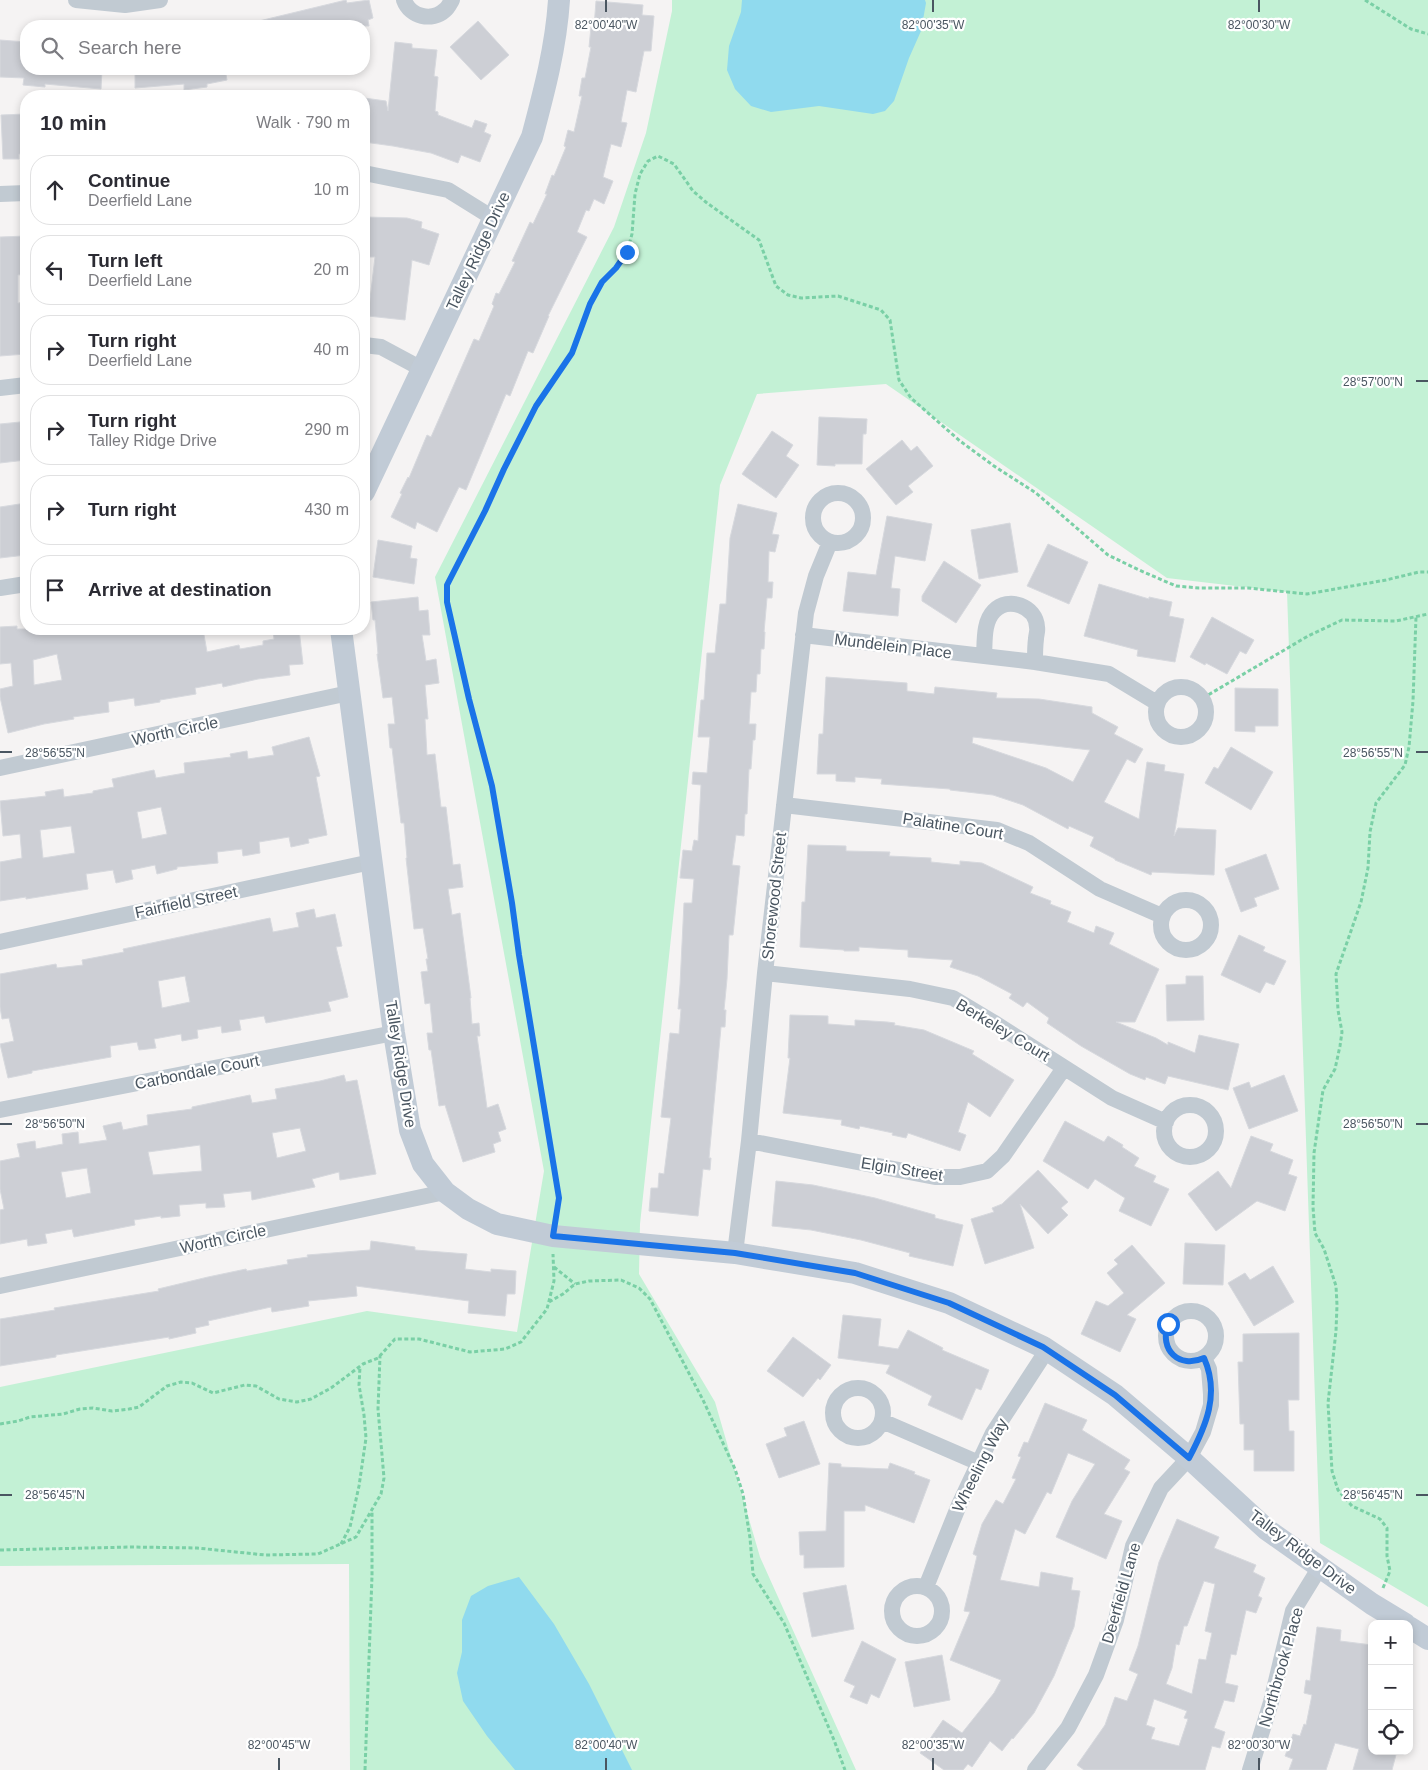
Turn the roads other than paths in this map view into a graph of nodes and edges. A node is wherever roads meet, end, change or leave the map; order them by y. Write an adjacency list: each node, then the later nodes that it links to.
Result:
1 (76, 0): 2 (street)
2 (160, 0)
3 (404, 0): 4 (street)
4 (452, 0)
5 (560, 0): 9 (street, Talley Ridge Drive)
6 (370, 174): 9 (street)
7 (20, 193): 8 (street)
8 (0, 194)
9 (493, 218): 11 (street, Talley Ridge Drive)
10 (370, 346): 11 (street)
11 (422, 369): 14 (street, Talley Ridge Drive)
12 (20, 386): 13 (street)
13 (0, 388)
14 (370, 479)
15 (830, 542): 19 (street, Shorewood Street)
16 (20, 585): 17 (street)
17 (0, 588)
18 (341, 635): 22 (street, Talley Ridge Drive)
19 (803, 635): 20 (street, Mundelein Place); 25 (street, Shorewood Street)
20 (984, 656): 21 (street, Mundelein Place); 21 (street)
21 (1035, 662): 23 (street, Mundelein Place)
22 (349, 693): 24 (street, Worth Circle); 26 (street, Talley Ridge Drive)
23 (1157, 703): 23 (street)
24 (0, 768)
25 (784, 805): 27 (street, Palatine Court); 29 (street, Shorewood Street)
26 (371, 862): 28 (street, Fairfield Street); 30 (street, Talley Ridge Drive)
27 (1162, 916)
28 (0, 942)
29 (765, 973): 31 (street, Berkeley Court); 34 (street, Shorewood Street)
30 (394, 1033): 32 (street, Carbondale Court); 35 (street, Talley Ridge Drive)
31 (1064, 1068): 33 (street, Berkeley Court); 34 (street, Elgin Street)
32 (0, 1110)
33 (1166, 1122)
34 (750, 1141): 36 (street, Shorewood Street)
35 (446, 1192): 36 (street, Talley Ridge Drive); 37 (street, Worth Circle)
36 (735, 1253): 38 (street, Talley Ridge Drive)
37 (0, 1286)
38 (1047, 1350): 41 (street, Talley Ridge Drive); 42 (street, Wheeling Way)
39 (1204, 1358): 41 (street, Deerfield Lane)
40 (882, 1422): 42 (street)
41 (1189, 1458): 43 (street, Talley Ridge Drive); 48 (street, Deerfield Lane)
42 (979, 1463): 44 (street, Wheeling Way)
43 (1320, 1567): 45 (street, Talley Ridge Drive); 49 (street, Northbrook Place)
44 (926, 1587)
45 (1398, 1620)
46 (1413, 1630): 47 (street)
47 (1428, 1639)
48 (1035, 1770)
49 (1250, 1770)

